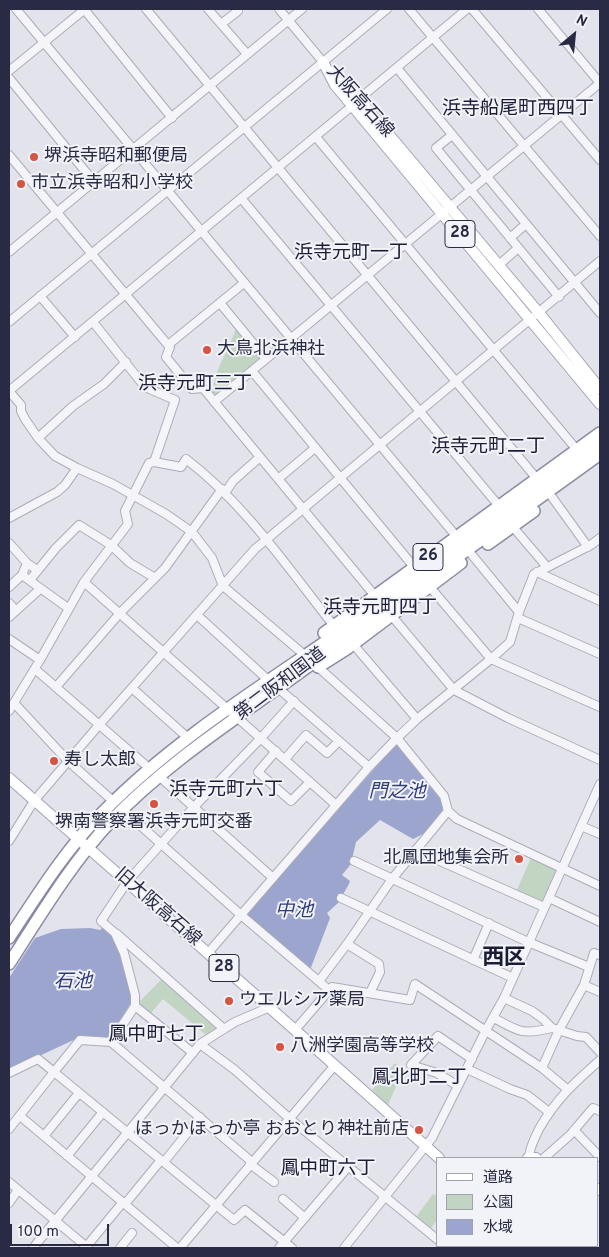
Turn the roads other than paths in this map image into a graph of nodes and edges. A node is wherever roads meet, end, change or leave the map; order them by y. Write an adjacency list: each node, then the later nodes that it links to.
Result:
1 (16, 9): 16 (street)
2 (84, 9): 16 (street); 26 (street)
3 (146, 9): 23 (street)
4 (208, 9): 14 (street)
5 (236, 9): 14 (street)
6 (279, 9): 13 (street)
7 (302, 9): 13 (street)
8 (386, 9): 18 (street)
9 (409, 9): 15 (street)
10 (467, 9): 15 (street)
11 (472, 9): 25 (street)
12 (538, 9): 22 (street)
13 (288, 20): 17 (street); 18 (street)
14 (221, 24): 17 (street)
15 (433, 37): 19 (street); 30 (street)
16 (44, 42): 20 (street); 31 (street)
17 (247, 54): 23 (street)
18 (323, 62): 24 (main road, 大阪高石線 / 28); 27 (street)
19 (397, 68): 24 (street); 28 (street)
20 (9, 71)
21 (9, 78): 36 (street)
22 (600, 83): 25 (street)
23 (210, 85): 26 (street); 27 (street)
24 (356, 103): 29 (street); 40 (main road, 大阪高石線 / 28)
25 (562, 115): 30 (street); 33 (street)
26 (172, 118): 31 (street)
27 (245, 127): 34 (street); 38 (street)
28 (452, 134): 35 (street); 37 (street)
29 (316, 137): 34 (street); 46 (street)
30 (524, 146): 35 (street); 44 (street)
31 (133, 150): 36 (street); 38 (street)
32 (9, 156): 41 (street)
33 (600, 160)
34 (278, 167): 39 (street); 52 (street)
35 (487, 176): 37 (street); 42 (street)
36 (94, 182): 41 (street)
37 (470, 190): 40 (street); 45 (street)
38 (168, 191): 43 (street); 49 (street)
39 (241, 198): 43 (street); 59 (street)
40 (446, 210): 46 (street); 51 (main road, 大阪高石線 / 28); 61 (main road, 大阪高石線 / 28)
41 (56, 213): 48 (street); 49 (street)
42 (526, 224): 45 (street); 54 (street)
43 (202, 230): 53 (street); 55 (street)
44 (600, 236)
45 (510, 238): 47 (street)
46 (405, 243): 52 (street); 67 (street)
47 (518, 248): 51 (street); 57 (street)
48 (9, 252)
49 (91, 253): 55 (street); 56 (street)
50 (600, 261): 54 (street)
51 (499, 266): 61 (main road, 大阪高石線 / 28)
52 (368, 275): 59 (street); 71 (street)
53 (244, 283): 58 (street); 65 (street)
54 (576, 283): 57 (street); 60 (street)
55 (125, 294): 63 (street); 66 (street)
56 (40, 296): 62 (street); 64 (street)
57 (559, 297): 61 (street)
58 (220, 303): 66 (street); 68 (street)
59 (331, 305): 65 (street); 76 (street)
60 (600, 312)
61 (535, 316): 67 (street); 72 (main road, 大阪高石線 / 28); 75 (main road, 大阪高石線 / 28)
62 (9, 322)
63 (93, 322): 64 (street); 69 (street)
64 (75, 336): 73 (street)
65 (291, 338): 68 (street); 80 (street)
66 (168, 345): 74 (street)
67 (494, 351): 71 (street); 82 (street)
68 (266, 359): 70 (street)
69 (126, 362): 78 (street); 85 (street)
70 (252, 371): 74 (street); 81 (street)
71 (457, 381): 76 (street); 90 (street)
72 (600, 389)
73 (9, 391): 78 (street)
74 (214, 402): 84 (street)
75 (600, 404)
76 (419, 413): 80 (street); 94 (street)
77 (600, 433): 82 (highway, 26)
78 (38, 438): 87 (street)
79 (600, 443): 129 (highway, 第二阪和国道 / 26)
80 (380, 446): 88 (street); 99 (street)
81 (315, 448): 88 (street); 89 (street)
82 (577, 450): 90 (highway, 26)
83 (600, 454): 129 (highway, 第二阪和国道 / 26)
84 (260, 457): 89 (street); 91 (street)
85 (154, 462): 91 (street); 92 (street)
86 (600, 462): 93 (highway, 26)
87 (77, 468): 92 (street); 96 (street)
88 (341, 478): 95 (street); 107 (street)
89 (278, 479): 95 (street)
90 (537, 479): 94 (highway, 26)
91 (224, 491): 98 (street); 101 (street)
92 (134, 496): 98 (street); 103 (street)
93 (552, 497): 97 (highway, 26); 104 (street)
94 (499, 506): 99 (highway, 26)
95 (303, 509): 101 (street); 119 (street)
96 (9, 518)
97 (513, 527): 105 (highway, 26); 108 (street)
98 (192, 532): 112 (street); 115 (street)
99 (456, 536): 107 (highway, 26)
100 (600, 538): 104 (street)
101 (266, 540): 115 (street); 130 (street)
102 (9, 543): 106 (street)
103 (112, 546): 109 (street); 112 (street); 114 (street)
104 (588, 547): 108 (street)
105 (472, 555): 117 (highway, 26); 127 (street)
106 (27, 563): 109 (street); 111 (street)
107 (414, 567): 119 (highway, 26)
108 (547, 567): 110 (street)
109 (37, 570): 113 (street)
110 (538, 572): 120 (street); 127 (street)
111 (22, 575): 113 (street); 116 (street)
112 (155, 578): 124 (street)
113 (30, 580): 118 (street)
114 (84, 582): 122 (street); 124 (street)
115 (223, 586): 125 (street); 134 (street)
116 (9, 587)
117 (430, 587): 126 (highway, 26); 137 (street)
118 (40, 589): 122 (street); 123 (street)
119 (375, 596): 130 (highway, 26)
120 (600, 601)
121 (9, 603): 123 (street)
122 (68, 608): 136 (street)
123 (16, 611): 128 (street)
124 (120, 614): 133 (street); 141 (street)
125 (197, 615): 133 (street); 140 (street)
126 (391, 615): 132 (highway, 26); 144 (street)
127 (518, 615): 135 (street); 137 (street)
128 (9, 617)
129 (356, 625): 140 (highway, 第二阪和国道 / 26); 143 (highway, 第二阪和国道 / 26)
130 (334, 626): 134 (highway, 26)
131 (9, 639): 136 (street)
132 (353, 644): 138 (highway, 26); 151 (street)
133 (164, 652): 142 (street); 148 (street)
134 (301, 652): 140 (highway, 26)
135 (600, 654)
136 (40, 660): 139 (street)
137 (491, 660): 144 (street); 147 (street)
138 (318, 667): 143 (highway, 26); 155 (street)
139 (35, 669): 141 (street); 146 (street)
140 (264, 683): 148 (highway, 第二阪和国道 / 26)
141 (56, 687): 152 (street)
142 (132, 688): 152 (street); 153 (street)
143 (278, 688): 145 (street); 150 (highway, 第二阪和国道 / 26)
144 (454, 690): 151 (street); 159 (street)
145 (294, 702): 154 (street); 156 (street)
146 (14, 703): 149 (street); 160 (street)
147 (600, 707)
148 (228, 710): 150 (street); 153 (highway, 第二阪和国道 / 26)
149 (9, 711)
150 (237, 718): 154 (street); 163 (highway, 第二阪和国道 / 26)
151 (417, 719): 155 (street)
152 (99, 725): 160 (street); 162 (street)
153 (188, 738): 162 (highway, 第二阪和国道 / 26)
154 (261, 738): 157 (street); 170 (street)
155 (397, 738): 161 (street); 172 (street)
156 (339, 741): 158 (street); 161 (street)
157 (276, 751): 158 (street); 165 (street)
158 (285, 759): 165 (street)
159 (600, 760)
160 (68, 761): 167 (street); 168 (street)
161 (369, 767): 169 (street)
162 (149, 768): 168 (highway, 第二阪和国道 / 26)
163 (160, 777): 170 (street); 171 (highway, 第二阪和国道 / 26)
164 (9, 778): 167 (main road, 旧大阪高石線 / 28)
165 (310, 782): 169 (street)
166 (600, 784): 173 (street)
167 (34, 801): 175 (street); 176 (main road, 旧大阪高石線 / 28)
168 (113, 802): 176 (highway, 第二阪和国道 / 26)
169 (336, 805): 182 (street)
170 (194, 807): 177 (street); 182 (street)
171 (123, 810): 177 (street); 178 (highway, 第二阪和国道 / 26)
172 (448, 810): 179 (street); 181 (street)
173 (582, 826): 174 (street); 181 (street)
174 (600, 834)
175 (10, 838)
176 (78, 839): 178 (main road, 旧大阪高石線 / 28); 194 (highway, 第二阪和国道 / 26)
177 (162, 844): 184 (street); 190 (street)
178 (88, 848): 184 (main road, 旧大阪高石線 / 28); 200 (highway, 第二阪和国道 / 26)
179 (415, 850): 183 (street); 188 (street)
180 (354, 861): 183 (street)
181 (562, 868): 185 (street); 187 (street)
182 (274, 878): 190 (street)
183 (392, 879): 189 (street); 192 (street)
184 (127, 882): 193 (street); 197 (main road, 旧大阪高石線 / 28)
185 (600, 886)
186 (341, 898): 189 (street)
187 (549, 898): 188 (street); 191 (street)
188 (544, 907): 195 (street)
189 (369, 912): 196 (street); 199 (street)
190 (241, 915): 197 (street); 203 (street)
191 (600, 922)
192 (488, 923): 195 (street); 199 (street)
193 (115, 933): 209 (street); 212 (street)
194 (9, 938)
195 (528, 942): 201 (street); 202 (street)
196 (347, 944): 203 (street); 207 (street)
197 (208, 953): 210 (main road, 旧大阪高石線 / 28)
198 (600, 955): 201 (street)
199 (473, 960): 202 (street)
200 (9, 964)
201 (589, 967): 204 (street)
202 (513, 978): 208 (street)
203 (319, 981): 205 (street)
204 (584, 985): 206 (street); 213 (street)
205 (329, 990): 207 (street); 214 (street)
206 (600, 992)
207 (370, 993): 215 (street)
208 (504, 998): 211 (street); 213 (street)
209 (135, 1006): 216 (street); 219 (street)
210 (270, 1007): 212 (street); 214 (main road, 旧大阪高石線 / 28)
211 (494, 1018): 213 (street); 215 (street)
212 (224, 1029): 217 (street)
213 (556, 1029): 218 (street); 223 (street)
214 (295, 1030): 222 (main road, 旧大阪高石線 / 28)
215 (486, 1030): 220 (street); 223 (street)
216 (111, 1042): 225 (street); 228 (street)
217 (200, 1044): 219 (street); 236 (street)
218 (600, 1052)
219 (193, 1053): 228 (street)
220 (472, 1059): 224 (street); 227 (street)
221 (600, 1060): 229 (street)
222 (335, 1065): 236 (street); 241 (main road, 旧大阪高石線 / 28)
223 (542, 1068): 229 (street)
224 (467, 1069): 227 (street); 233 (street)
225 (54, 1072): 226 (street); 230 (street); 234 (street)
226 (9, 1073)
227 (458, 1086): 241 (street)
228 (164, 1088): 235 (street); 239 (street)
229 (567, 1089): 233 (street)
230 (79, 1093): 232 (street); 240 (street)
231 (600, 1111): 238 (street)
232 (103, 1112): 239 (street); 242 (street)
233 (549, 1112): 244 (street)
234 (20, 1116): 237 (street); 240 (street)
235 (200, 1117): 247 (street); 248 (street)
236 (289, 1118): 248 (street); 249 (street)
237 (9, 1129)
238 (574, 1130): 245 (street); 246 (street)
239 (128, 1132): 247 (street); 250 (street)
240 (44, 1136): 242 (street)
241 (425, 1147): 243 (main road, 旧大阪高石線 / 28); 254 (street)
242 (68, 1156): 250 (street)
243 (438, 1157)
244 (528, 1157)
245 (545, 1157)
246 (600, 1157)
247 (162, 1161): 257 (street); 258 (street)
248 (252, 1163): 252 (street); 258 (street)
249 (348, 1167): 254 (street); 259 (street)
250 (92, 1176): 257 (street); 260 (street)
251 (9, 1182): 253 (street)
252 (274, 1182)
253 (18, 1190): 256 (street); 260 (street)
254 (385, 1197): 262 (street); 269 (street)
255 (283, 1199): 259 (street)
256 (9, 1202)
257 (124, 1203): 265 (street); 267 (street)
258 (216, 1205): 263 (street); 267 (street)
259 (305, 1218): 263 (street)
260 (55, 1221): 264 (street); 265 (street)
261 (132, 1233): 266 (street)
262 (436, 1238)
263 (282, 1245): 268 (street)
264 (37, 1247)
265 (88, 1247)
266 (120, 1248)
267 (179, 1248)
268 (292, 1248)
269 (344, 1248)

